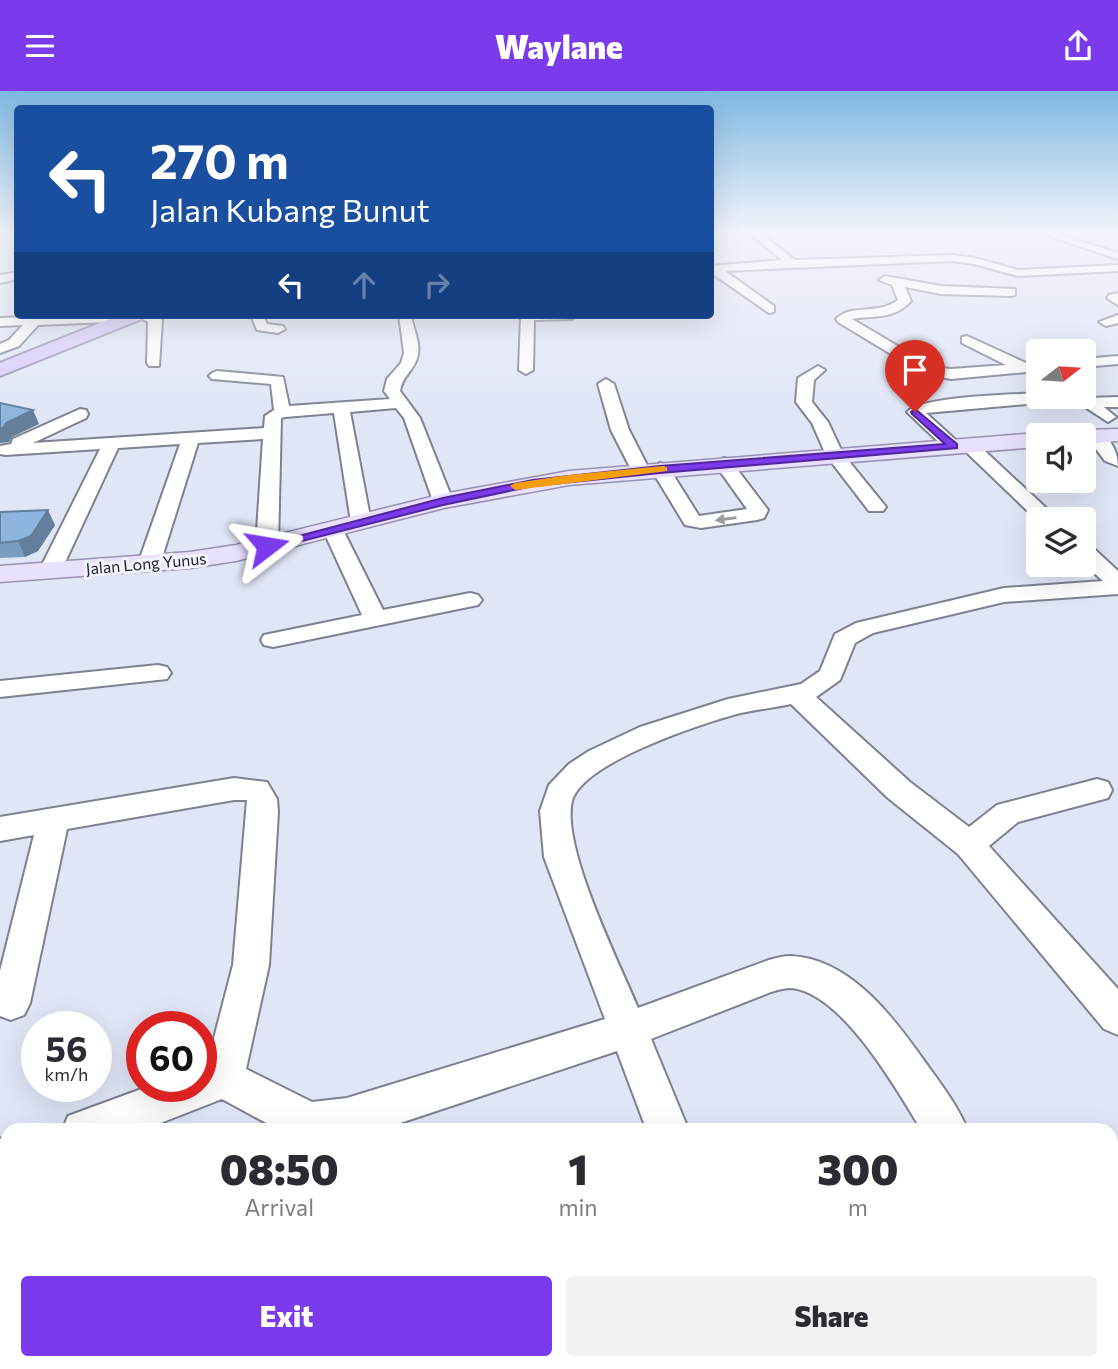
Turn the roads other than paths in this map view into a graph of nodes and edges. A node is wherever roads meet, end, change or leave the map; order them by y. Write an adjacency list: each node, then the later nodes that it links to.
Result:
1 (746, 293): 3 (street)
2 (902, 293): 21 (street)
3 (769, 309)
4 (66, 319): 11 (street)
5 (105, 319): 16 (highway)
6 (140, 319): 22 (highway)
7 (153, 319): 19 (street)
8 (259, 319): 13 (street)
9 (406, 319): 31 (street)
10 (527, 319): 23 (street)
11 (34, 321): 12 (street); 15 (street)
12 (0, 322)
13 (278, 329)
14 (967, 340): 20 (street)
15 (0, 349)
16 (0, 361)
17 (1118, 361): 18 (street)
18 (1096, 362)
19 (154, 363)
20 (1026, 366)
21 (1026, 368)
22 (0, 370)
23 (526, 370)
24 (818, 370): 42 (street)
25 (218, 376): 33 (street)
26 (606, 384): 45 (street)
27 (1118, 391): 28 (street)
28 (1096, 393)
29 (1026, 399): 40 (street)
30 (1118, 402): 35 (street)
31 (401, 403): 32 (street); 46 (street)
32 (341, 407): 33 (street); 51 (street)
33 (282, 412): 36 (street)
34 (80, 414): 41 (street)
35 (1107, 428): 43 (street)
36 (272, 433): 37 (street); 53 (street)
37 (191, 439): 39 (street); 54 (street)
38 (1026, 441): 40 (main road, Jalan Long Yunus)
39 (112, 443): 41 (street); 49 (street)
40 (961, 445): 42 (main road, Jalan Long Yunus); 48 (street)
41 (2, 451)
42 (835, 455): 44 (main road, Jalan Long Yunus); 47 (street)
43 (1118, 461)
44 (724, 464): 45 (main road, Jalan Long Yunus); 45 (street, one-way to 45)
45 (650, 470): 46 (main road, Jalan Long Yunus)
46 (443, 501): 51 (main road, Jalan Long Yunus)
47 (876, 507)
48 (1034, 507)
49 (77, 515): 50 (street); 56 (street)
50 (51, 516)
51 (361, 523): 52 (main road, Jalan Long Yunus)
52 (333, 530): 53 (main road, Jalan Long Yunus); 60 (street)
53 (267, 546): 54 (main road, Jalan Long Yunus)
54 (149, 563): 56 (main road, Jalan Long Yunus)
55 (1096, 564): 58 (street)
56 (50, 571): 57 (main road, Jalan Long Yunus)
57 (0, 574)
58 (1118, 585): 64 (street)
59 (470, 600): 60 (street)
60 (376, 619): 61 (street)
61 (273, 641)
62 (158, 673): 63 (street)
63 (0, 689)
64 (797, 695): 68 (street); 71 (street)
65 (1097, 790): 68 (street)
66 (54, 819): 67 (street); 69 (street); 72 (street)
67 (0, 829)
68 (969, 845): 70 (street)
69 (11, 1003)
70 (1118, 1017)
71 (630, 1029): 72 (street); 74 (street); 75 (street)
72 (225, 1079): 73 (street)
73 (105, 1123)
74 (665, 1123)
75 (942, 1123)

